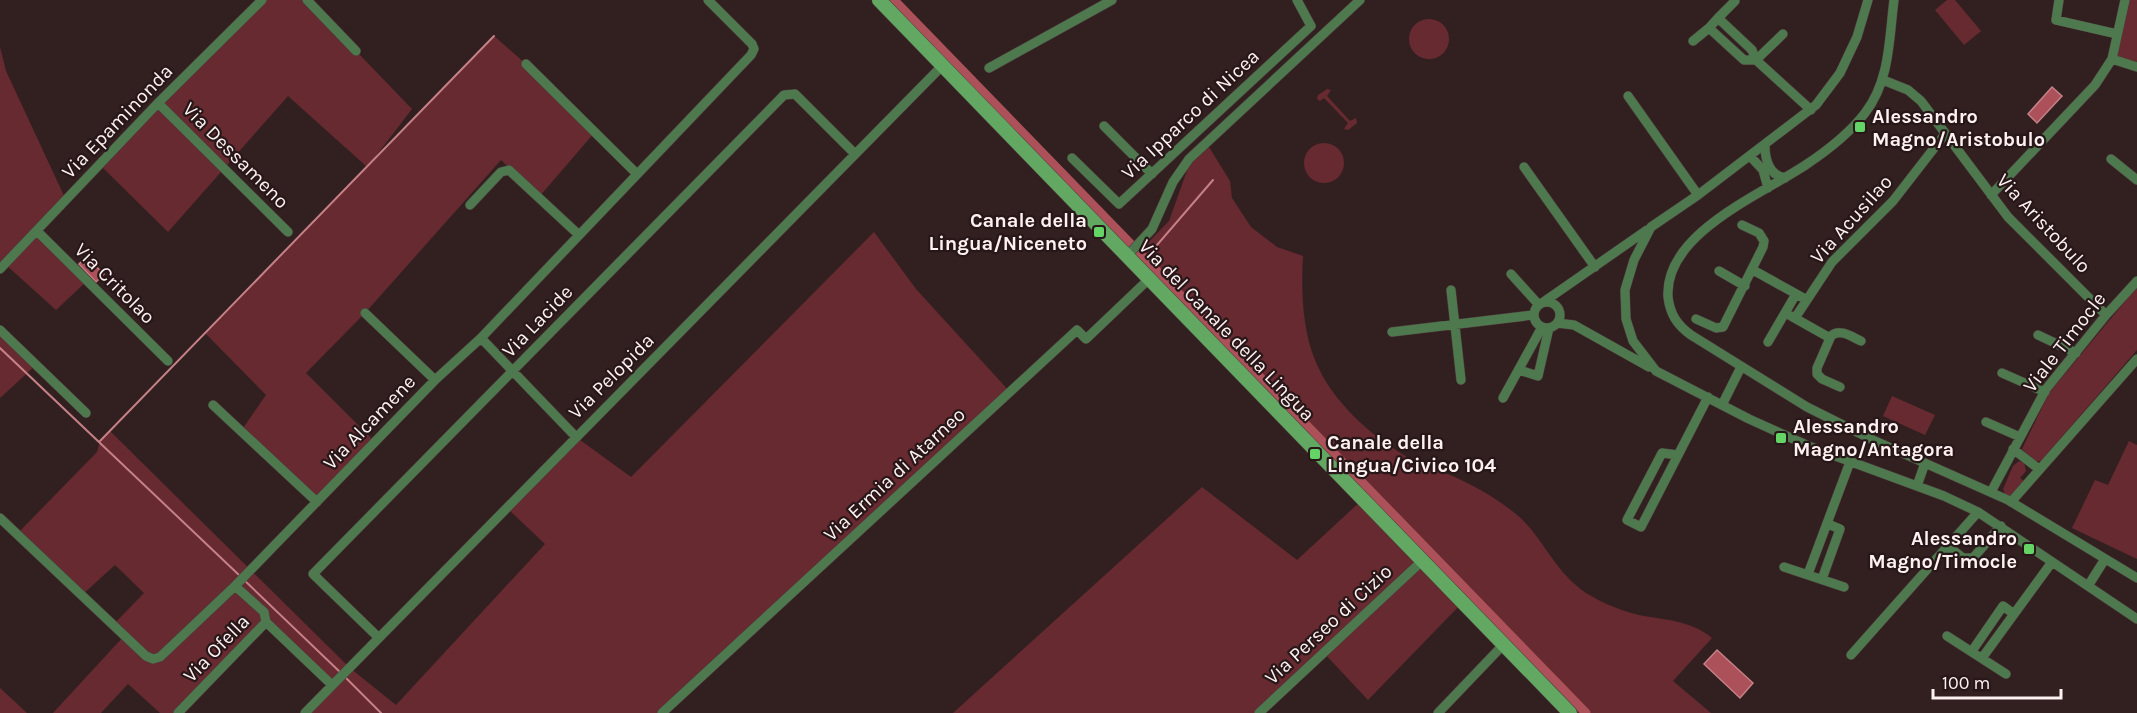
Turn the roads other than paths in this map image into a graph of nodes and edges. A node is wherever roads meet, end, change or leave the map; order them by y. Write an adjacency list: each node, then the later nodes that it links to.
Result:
1 (262, 0): 29 (street, Via Epaminonda)
2 (307, 0): 20 (street)
3 (879, 0): 24 (street, Via del Canale della Lingua)
4 (1112, 0): 26 (street)
5 (1297, 0): 14 (street)
6 (1360, 0): 18 (street)
7 (1735, 0): 13 (street)
8 (1868, 0): 30 (street)
9 (1894, 0): 27 (street)
10 (2059, 0): 17 (street)
11 (2125, 0): 17 (street)
12 (715, 2): 39 (street, Via Alcamene)
13 (1718, 18): 15 (street); 22 (street)
14 (1311, 26): 18 (street); 40 (street, Via Ipparco di Nicea)
15 (1709, 28): 19 (street); 22 (street)
16 (1783, 34): 22 (street)
17 (2117, 34): 21 (street)
18 (1319, 36): 52 (street)
19 (1693, 41)
20 (356, 51)
21 (2112, 59): 25 (street); 45 (street)
22 (1756, 60): 30 (street)
23 (526, 64): 39 (street)
24 (942, 65): 34 (street, Via Pelopida); 52 (street, Via del Canale della Lingua)
25 (2137, 67)
26 (989, 68)
27 (1883, 80): 32 (street, Via Aristobulo); 41 (street)
28 (1628, 96): 44 (street)
29 (158, 103): 49 (street, Via Epaminonda); 50 (street, Via Dessameno)
30 (1811, 110): 33 (street)
31 (1104, 126): 40 (street)
32 (1945, 134): 45 (street, Via Aristobulo); 63 (street, Via Acusilao)
33 (1765, 145): 35 (street); 41 (street)
34 (855, 154): 86 (street, Via Lacide); 98 (street, Via Pelopida)
35 (1750, 156): 43 (street); 44 (street)
36 (1072, 158): 40 (street, Via Ipparco di Nicea)
37 (2111, 159): 42 (street)
38 (1524, 167): 53 (street)
39 (637, 174): 51 (street, Via Alcamene)
40 (1152, 174)
41 (1785, 178): 43 (street)
42 (2137, 180)
43 (1768, 188): 83 (street)
44 (1698, 195): 48 (street)
45 (1991, 195): 68 (street, Via Aristobulo)
46 (470, 205): 51 (street)
47 (1742, 225): 55 (street)
48 (1651, 227): 53 (street); 85 (street)
49 (37, 231): 54 (street, Via Epaminonda); 82 (street, Via Critolao)
50 (288, 232)
51 (579, 235): 76 (street, Via Alcamene)
52 (1130, 252): 58 (street, Via del Canale della Lingua)
53 (1595, 267): 64 (street)
54 (0, 269)
55 (1752, 270): 60 (street); 62 (street)
56 (1719, 271): 60 (street)
57 (1511, 274): 64 (street)
58 (1150, 279): 115 (street, Via del Canale della Lingua); 137 (street, Via Ermia di Atarneo)
59 (2137, 281): 68 (street, Viale Timocle)
60 (1745, 286): 70 (street)
61 (1450, 290): 71 (street)
62 (1796, 294): 63 (street); 65 (street)
63 (1807, 300): 69 (street, Via Acusilao)
64 (1541, 304): 67 (street); 72 (street)
65 (1785, 312): 69 (street); 79 (street)
66 (365, 313): 88 (street)
67 (1533, 315): 71 (street); 72 (street)
68 (2106, 315): 80 (street, Viale Timocle)
69 (1795, 318): 77 (street)
70 (1696, 319)
71 (1455, 325): 74 (street); 89 (street)
72 (1549, 326): 84 (street); 84 (street); 85 (street)
73 (0, 330): 96 (street)
74 (1392, 332)
75 (2038, 335): 80 (street)
76 (481, 338): 86 (street); 88 (street, Via Alcamene)
77 (1830, 338): 78 (street); 90 (street)
78 (1861, 341)
79 (1768, 342)
80 (2076, 353): 91 (street, Viale Timocle)
81 (2137, 359): 104 (street)
82 (168, 361)
83 (1741, 367): 95 (street); 103 (street)
84 (1519, 370): 92 (street)
85 (1656, 371): 93 (street)
86 (512, 372): 98 (street); 128 (street, Via Lacide)
87 (2002, 374): 91 (street)
88 (435, 380): 107 (street, Via Alcamene)
89 (1461, 380)
90 (1840, 387)
91 (2044, 392): 99 (street, Viale Timocle)
92 (1503, 398)
93 (1708, 398): 95 (street); 101 (street)
94 (213, 405): 107 (street)
95 (1722, 405): 102 (street)
96 (86, 413)
97 (1986, 422): 99 (street)
98 (576, 437): 128 (street, Via Pelopida)
99 (2020, 437): 100 (street, Viale Timocle)
100 (2013, 449): 104 (street); 106 (street, Viale Timocle)
101 (1678, 455): 101 (street)
102 (1850, 462): 105 (street); 111 (street)
103 (1925, 463): 105 (street); 106 (street)
104 (2039, 469): 108 (street)
105 (1917, 486): 109 (street)
106 (1991, 492): 108 (street)
107 (317, 502): 121 (street, Via Alcamene)
108 (2011, 502): 114 (street)
109 (1978, 512): 112 (street); 113 (street)
110 (0, 518): 121 (street, Via Alcamene)
111 (1828, 524): 118 (street); 120 (street)
112 (2001, 526): 113 (street); 116 (street)
113 (1949, 547): 131 (street)
114 (2105, 559): 119 (street); 122 (street)
115 (1422, 561): 129 (street, Via del Canale della Lingua); 138 (street, Via Perseo di Cizio)
116 (2052, 562): 122 (street); 124 (street)
117 (1784, 567): 118 (street)
118 (1808, 574): 120 (street)
119 (2137, 578)
120 (1822, 579): 123 (street)
121 (235, 586): 126 (street)
122 (2088, 586): 125 (street)
123 (1844, 587)
124 (2014, 614): 130 (street); 132 (street)
125 (2137, 619)
126 (266, 622): 134 (street, Via Ofella); 135 (street, Via Ofella)
127 (1947, 636): 130 (street)
128 (380, 638): 134 (street, Via Pelopida)
129 (1504, 644): 139 (street); 140 (street, Via del Canale della Lingua)
130 (1972, 651): 132 (street)
131 (1851, 655)
132 (1982, 658): 133 (street)
133 (2006, 674)
134 (332, 686): 136 (street, Via Pelopida)
135 (178, 713)
136 (305, 713)
137 (662, 713)
138 (1259, 713)
139 (1438, 713)
140 (1570, 713)

